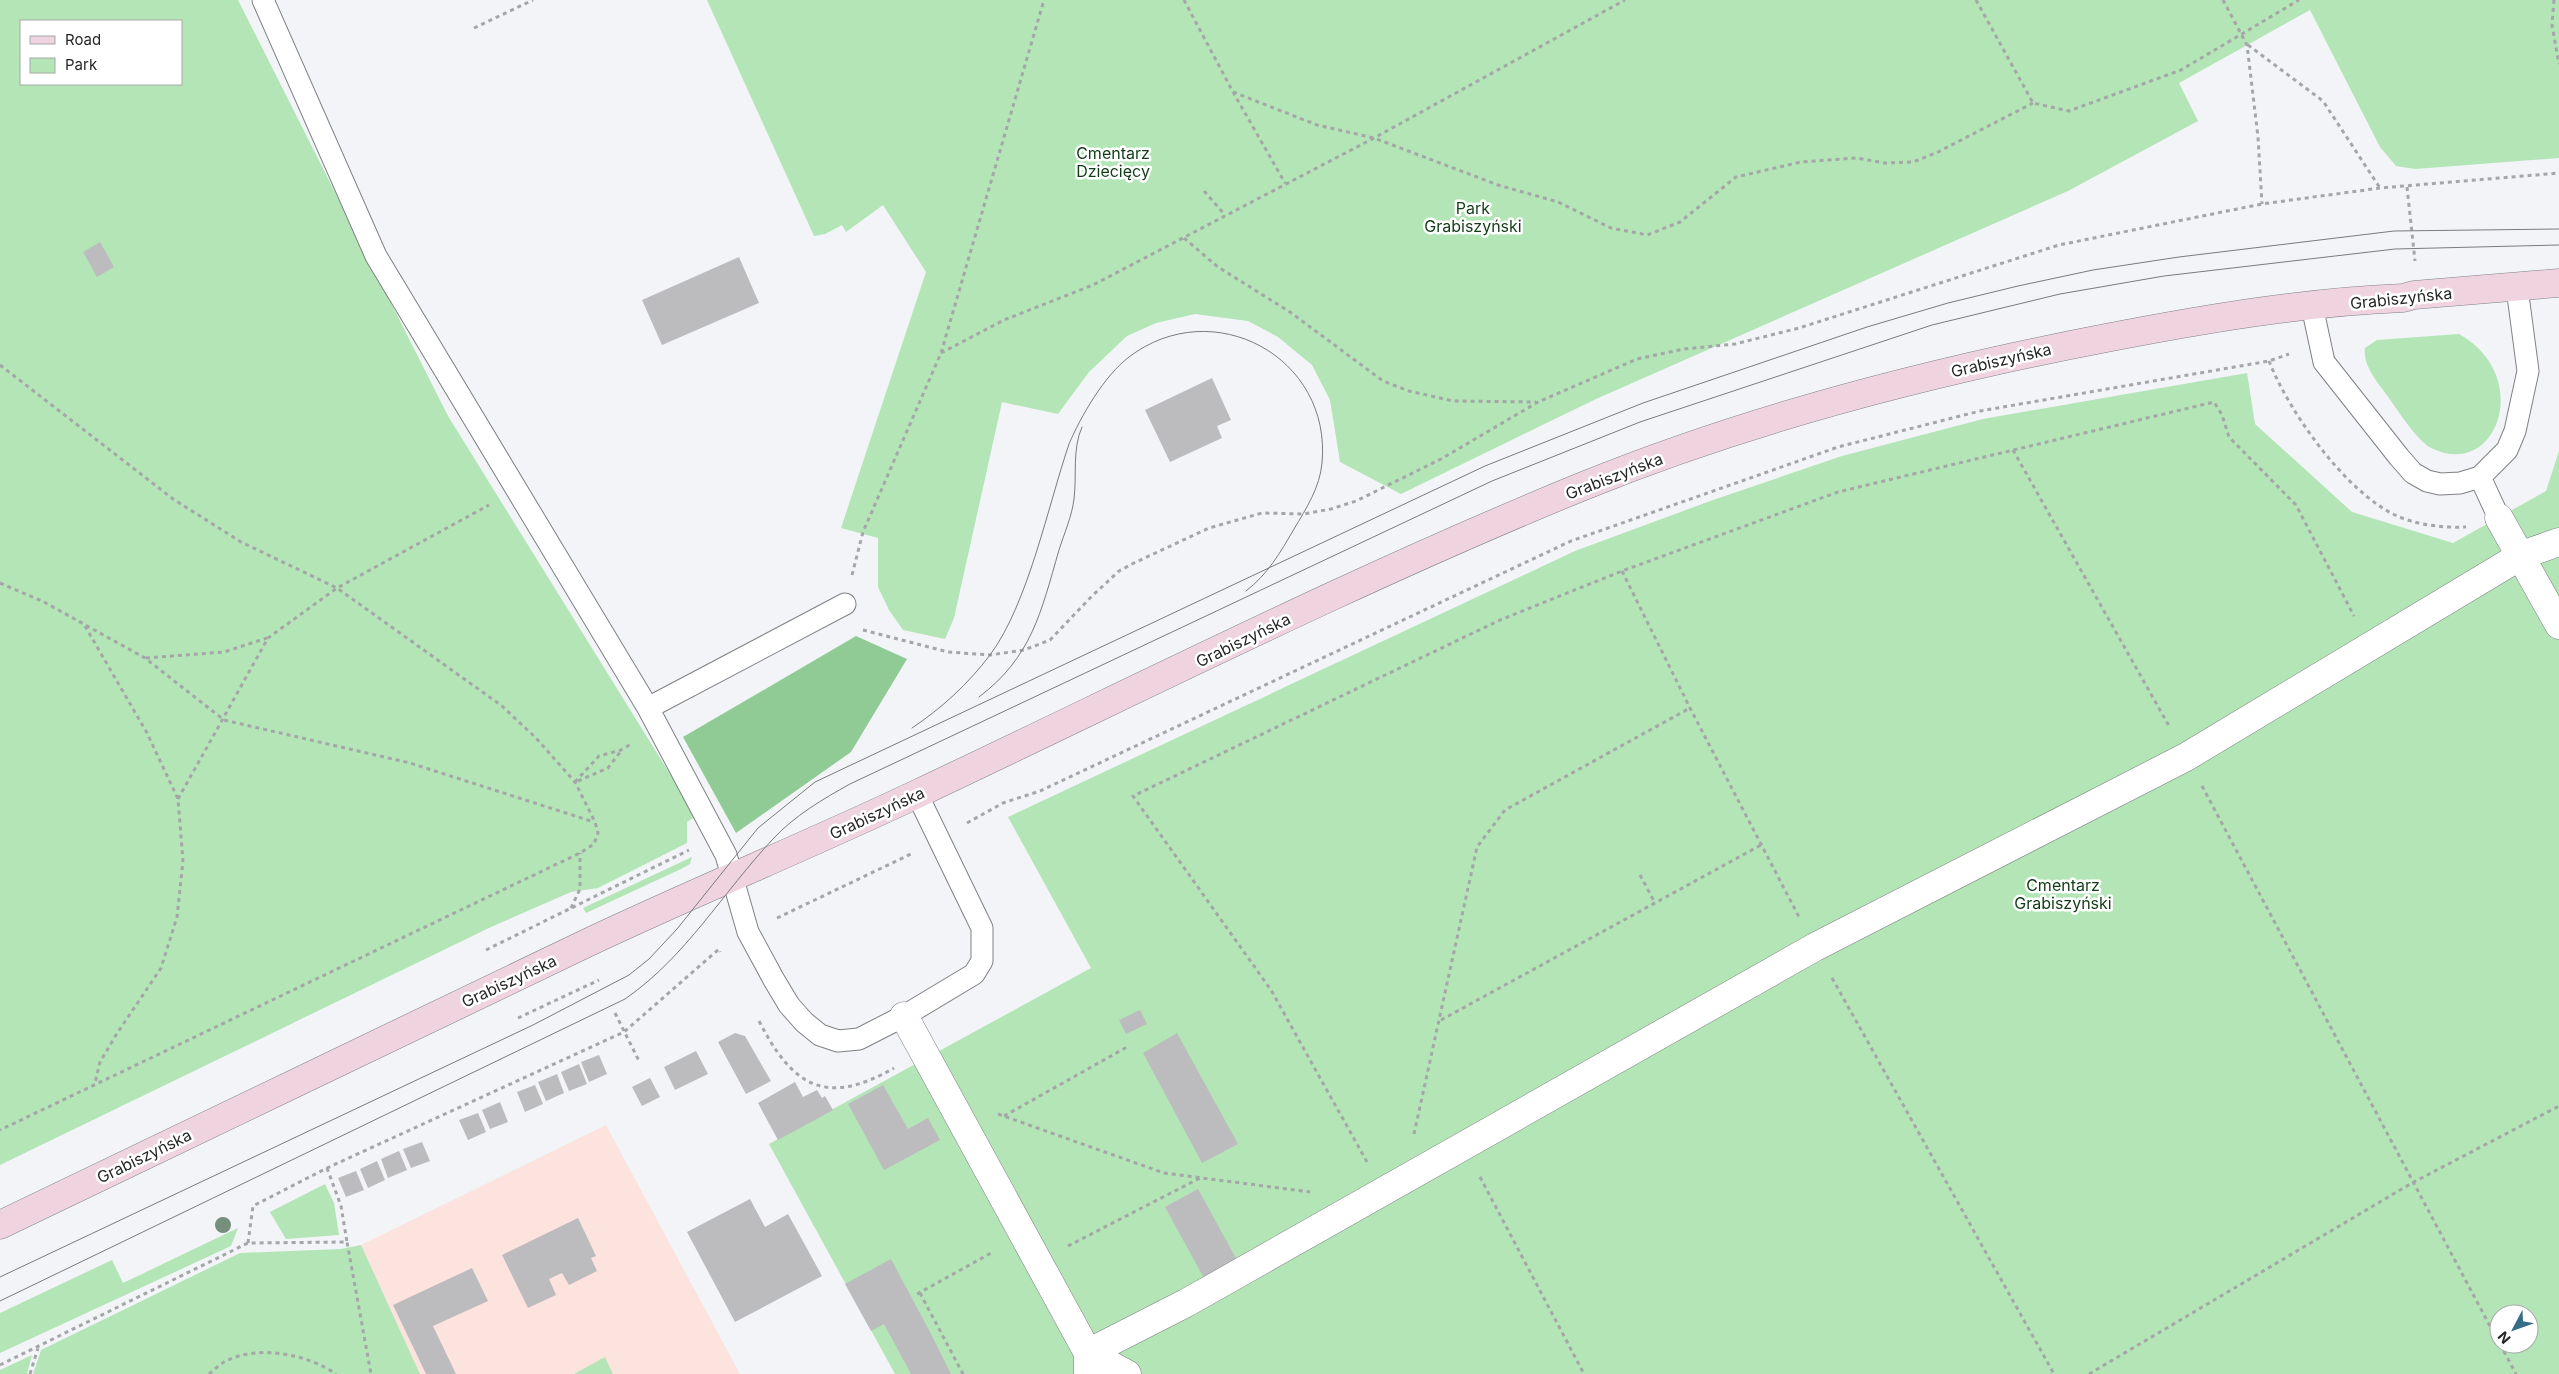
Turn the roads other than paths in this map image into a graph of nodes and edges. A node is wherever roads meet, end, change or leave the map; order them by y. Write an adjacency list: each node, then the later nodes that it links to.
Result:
1 (263, 0): 11 (lane)
2 (2559, 283): 3 (main road, Grabiszyńska)
3 (2517, 288): 4 (main road, Grabiszyńska); 5 (lane)
4 (2314, 316): 5 (lane); 12 (main road, Grabiszyńska)
5 (2480, 477): 6 (lane)
6 (2499, 518): 8 (street)
7 (2559, 542): 8 (street)
8 (2522, 555): 10 (street); 16 (street)
9 (845, 604): 11 (lane)
10 (2559, 624)
11 (648, 708): 13 (lane)
12 (917, 794): 13 (main road, Grabiszyńska); 14 (lane)
13 (733, 878): 14 (lane); 15 (main road, Grabiszyńska)
14 (904, 1016): 16 (street)
15 (0, 1225)
16 (1088, 1364): 17 (street)
17 (1127, 1374)

